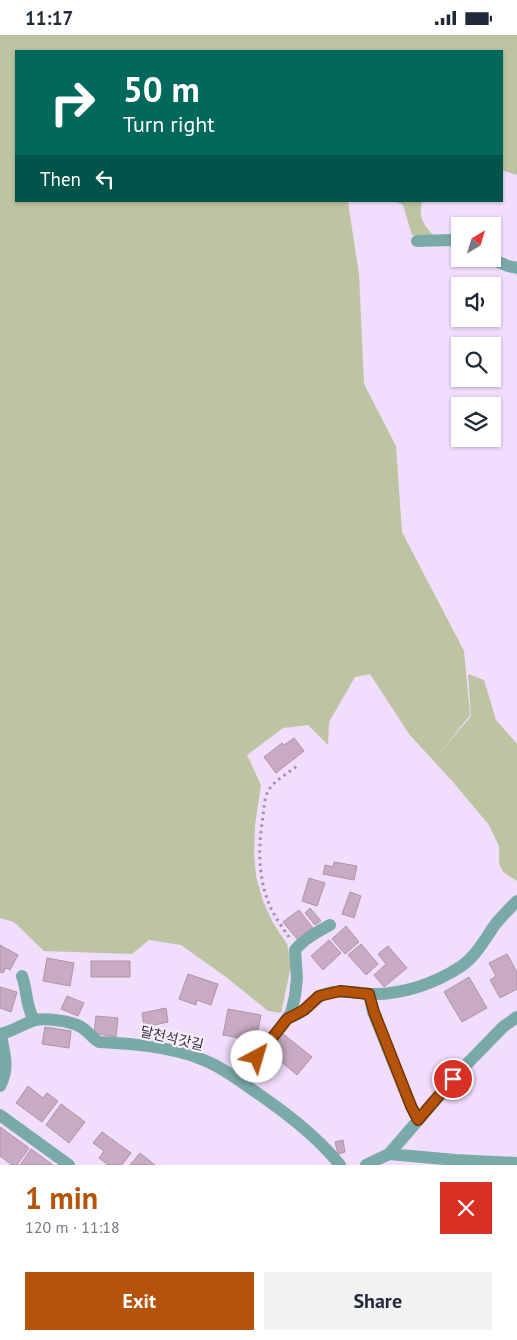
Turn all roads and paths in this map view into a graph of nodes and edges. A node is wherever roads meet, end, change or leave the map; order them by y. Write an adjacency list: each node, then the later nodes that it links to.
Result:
1 (451, 240): 2 (street)
2 (417, 241)
3 (501, 263): 4 (street)
4 (517, 268)
5 (297, 766): 8 (path)
6 (517, 901): 10 (street)
7 (330, 925): 8 (street)
8 (295, 950): 12 (street)
9 (22, 976): 13 (street)
10 (369, 994): 12 (street); 18 (street)
11 (517, 1017): 18 (street)
12 (287, 1019): 15 (street)
13 (34, 1020): 14 (street, 달천석갓길); 15 (street, 달천석갓길)
14 (0, 1034): 16 (street, 달천석갓길)
15 (238, 1080): 22 (street, 달천석갓길)
16 (0, 1085)
17 (0, 1115): 21 (street)
18 (418, 1120): 19 (street)
19 (390, 1154): 20 (street); 23 (street)
20 (517, 1163)
21 (69, 1165)
22 (340, 1165)
23 (366, 1165)

